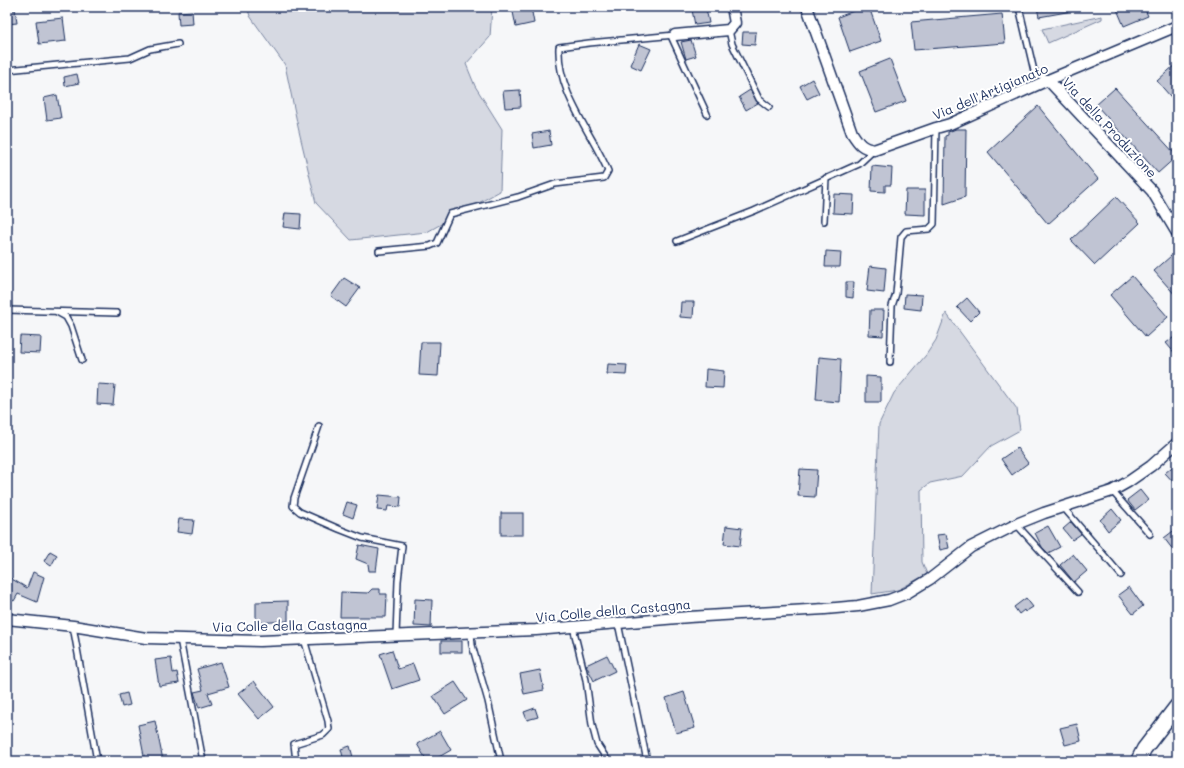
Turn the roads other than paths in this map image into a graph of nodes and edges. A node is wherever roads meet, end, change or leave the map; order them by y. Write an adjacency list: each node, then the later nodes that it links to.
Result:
1 (732, 7): 5 (street)
2 (807, 7): 13 (street)
3 (1019, 7): 9 (lane)
4 (1177, 26): 9 (street, Via dell'Artigianato)
5 (729, 30): 6 (street); 10 (lane)
6 (673, 36): 11 (lane); 18 (lane)
7 (178, 44): 8 (lane)
8 (7, 70)
9 (1048, 80): 12 (street, Via dell'Artigianato); 16 (street, Via della Produzione)
10 (769, 107)
11 (707, 114)
12 (936, 128): 13 (street, Via dell'Artigianato); 23 (lane)
13 (874, 150): 14 (lane)
14 (826, 178): 15 (lane); 17 (lane)
15 (824, 221)
16 (1177, 233)
17 (677, 241)
18 (379, 251)
19 (7, 310): 20 (lane)
20 (56, 311): 21 (lane); 22 (lane)
21 (117, 313)
22 (82, 360)
23 (890, 362)
24 (319, 426): 37 (lane)
25 (1177, 442): 26 (street, Via Colle della Castagna)
26 (1112, 490): 27 (street, Via Colle della Castagna); 29 (lane)
27 (1063, 506): 28 (street, Via Colle della Castagna); 30 (lane)
28 (1016, 524): 31 (lane); 33 (street, Via Colle della Castagna)
29 (1150, 534)
30 (1121, 575)
31 (1078, 592)
32 (7, 619): 34 (street, Via Colle della Castagna)
33 (618, 623): 35 (street, Via Colle della Castagna); 46 (lane)
34 (73, 626): 38 (street, Via Colle della Castagna); 41 (lane)
35 (573, 627): 36 (street, Via Colle della Castagna); 45 (lane)
36 (471, 633): 37 (street, Via Colle della Castagna); 44 (lane)
37 (396, 635): 39 (street, Via Colle della Castagna)
38 (180, 639): 39 (street, Via Colle della Castagna); 42 (lane)
39 (304, 639): 43 (lane)
40 (1177, 706): 47 (street)
41 (97, 761)
42 (203, 761)
43 (296, 761)
44 (501, 761)
45 (608, 761)
46 (647, 761)
47 (1138, 761)

